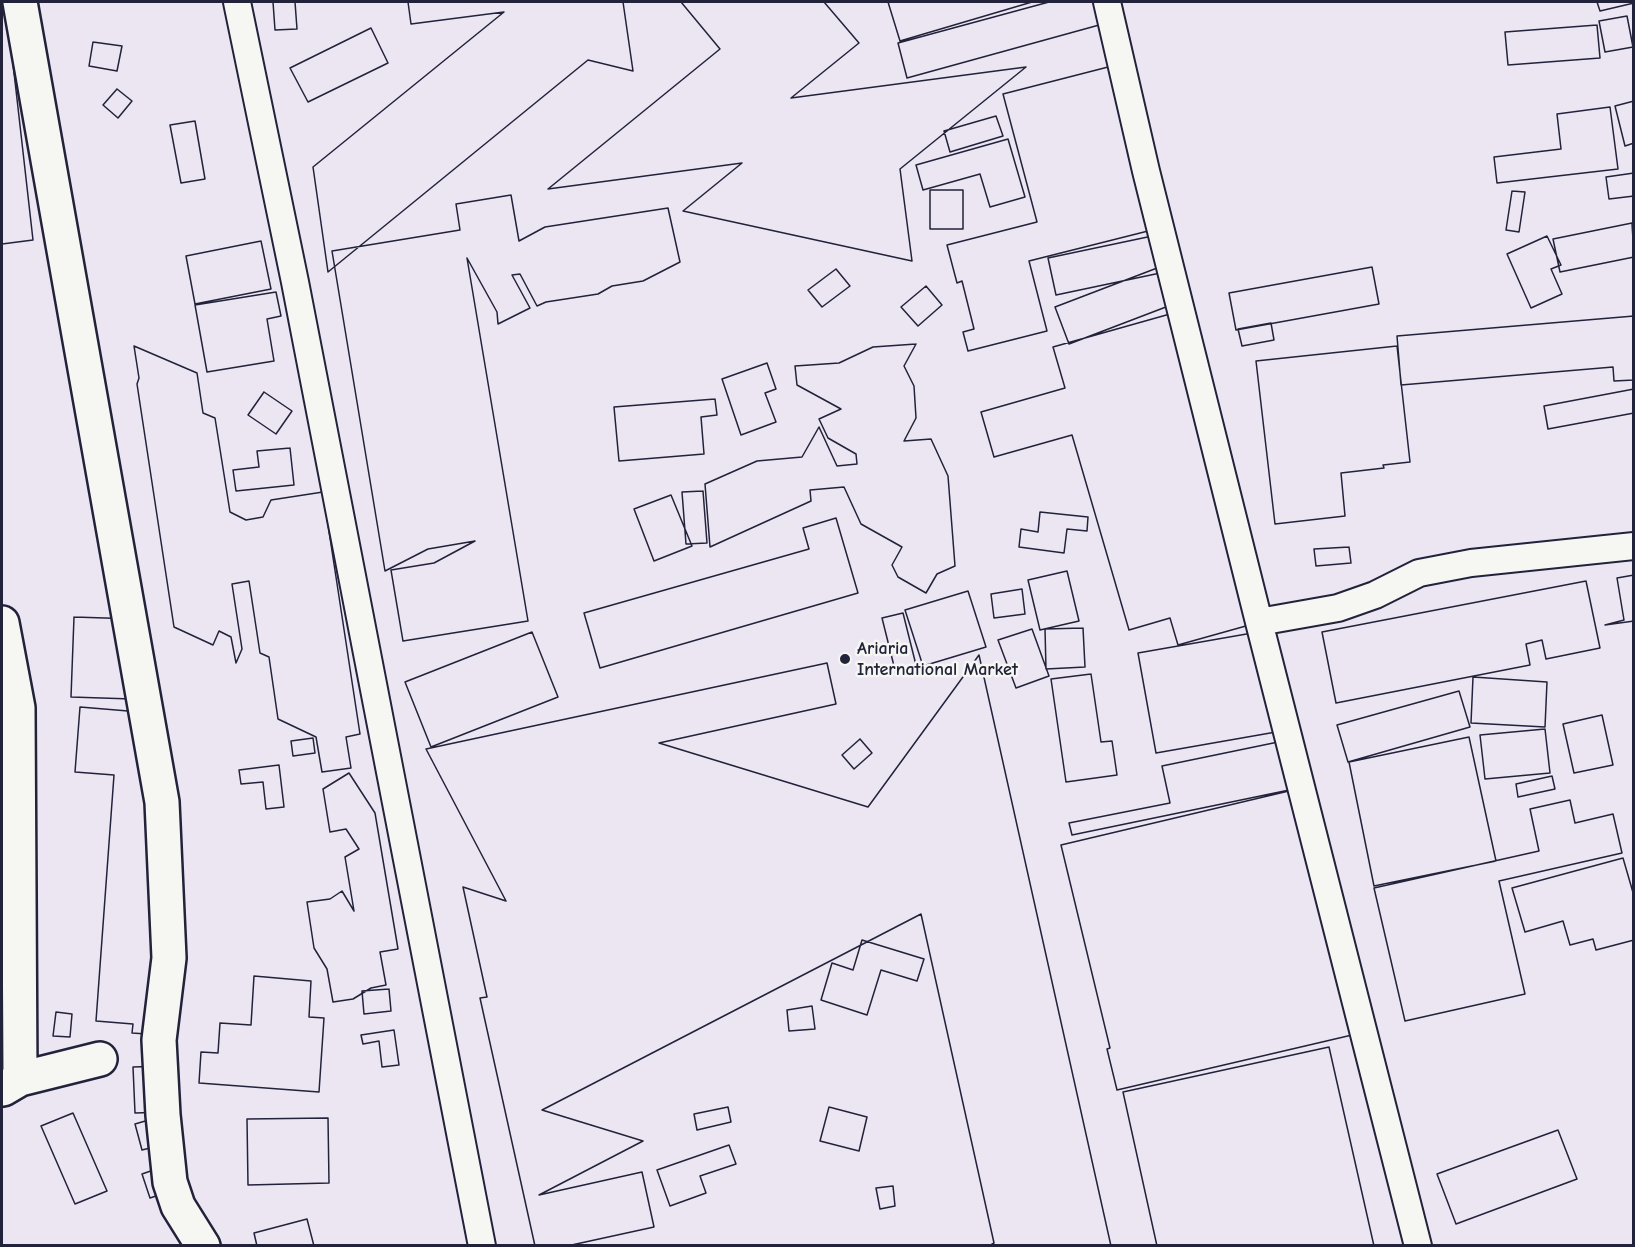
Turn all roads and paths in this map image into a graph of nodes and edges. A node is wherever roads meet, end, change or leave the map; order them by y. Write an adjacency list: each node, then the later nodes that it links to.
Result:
1 (20, 2): 9 (street)
2 (237, 2): 10 (street)
3 (1107, 2): 5 (street)
4 (1634, 546): 5 (street)
5 (1259, 621): 11 (street)
6 (2, 623): 8 (street)
7 (100, 1059): 8 (street)
8 (11, 1084)
9 (203, 1245)
10 (482, 1245)
11 (1418, 1245)

